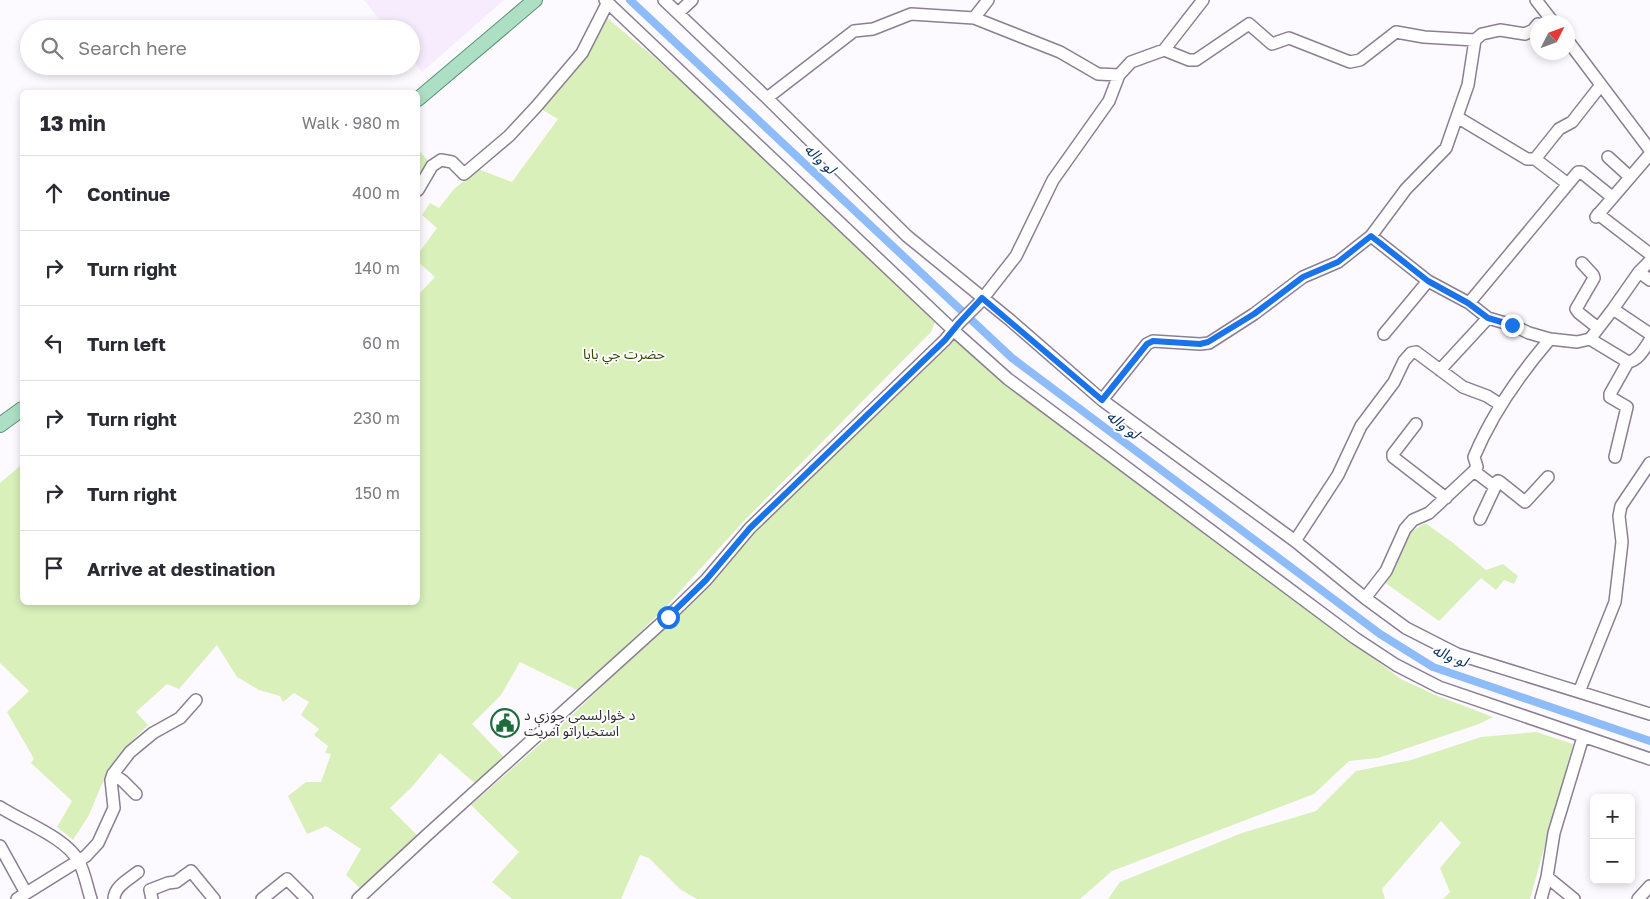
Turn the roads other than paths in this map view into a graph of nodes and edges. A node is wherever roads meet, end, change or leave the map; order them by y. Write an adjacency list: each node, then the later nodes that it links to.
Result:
1 (523, 0): 18 (main road)
2 (535, 0): 19 (main road)
3 (664, 0): 9 (street)
4 (692, 0): 9 (street)
5 (988, 0): 11 (street)
6 (1203, 0): 14 (street)
7 (1536, 0): 10 (street)
8 (606, 1): 28 (street); 41 (street)
9 (678, 14): 20 (street)
10 (1542, 15)
11 (974, 18): 16 (street); 20 (street)
12 (1530, 31): 13 (street)
13 (1475, 40): 14 (street); 21 (street)
14 (1164, 50): 16 (street)
15 (1575, 50): 17 (street)
16 (1118, 75): 37 (street)
17 (1601, 85): 22 (street); 25 (street)
18 (420, 92)
19 (420, 92)
20 (767, 98): 37 (street)
21 (1457, 117): 25 (street); 30 (street)
22 (1650, 150)
23 (1650, 154): 26 (street)
24 (1608, 156): 26 (street)
25 (1535, 159): 27 (street)
26 (1630, 177): 29 (street)
27 (1568, 184): 29 (street); 38 (street)
28 (420, 187)
29 (1612, 197): 31 (street)
30 (1371, 236): 36 (street); 49 (street)
31 (1650, 254)
32 (1650, 261): 34 (street)
33 (1582, 263): 42 (street)
34 (1639, 272): 35 (street); 39 (street)
35 (1650, 280)
36 (1428, 281): 38 (street); 43 (street)
37 (981, 300): 41 (street); 49 (street)
38 (1468, 303): 40 (street)
39 (1613, 309): 42 (street); 46 (street)
40 (1488, 318): 44 (street); 48 (street)
41 (956, 326): 68 (street); 85 (street)
42 (1598, 328): 45 (street)
43 (1384, 334)
44 (1550, 339): 45 (street); 51 (street)
45 (1590, 339): 47 (street)
46 (1650, 340): 47 (street)
47 (1628, 362): 56 (street)
48 (1440, 370): 51 (street); 63 (street)
49 (1102, 400): 63 (street)
50 (20, 401): 53 (main road)
51 (1501, 405): 58 (street)
52 (20, 410): 55 (main road)
53 (0, 416)
54 (1416, 424): 61 (street)
55 (0, 425)
56 (1615, 457)
57 (1650, 463): 65 (street)
58 (1474, 471): 60 (street); 61 (street)
59 (1548, 477): 60 (street)
60 (1494, 485): 62 (street)
61 (1446, 498): 64 (street)
62 (1480, 519)
63 (1295, 541): 64 (street)
64 (1365, 598): 65 (street)
65 (1579, 692): 67 (street)
66 (196, 700): 70 (street)
67 (1650, 714)
68 (1583, 737): 69 (street); 76 (street)
69 (1650, 759)
70 (113, 774): 71 (street); 74 (street)
71 (136, 794)
72 (0, 807): 74 (street)
73 (0, 846): 78 (street)
74 (79, 861): 78 (street); 79 (street)
75 (138, 872): 80 (street)
76 (1547, 877): 86 (street); 87 (street)
77 (1650, 886): 88 (street)
78 (22, 896)
79 (91, 899)
80 (114, 899)
81 (152, 899): 82 (street)
82 (214, 899)
83 (262, 899): 84 (street)
84 (307, 899)
85 (358, 899)
86 (1541, 899)
87 (1574, 899)
88 (1638, 899)

